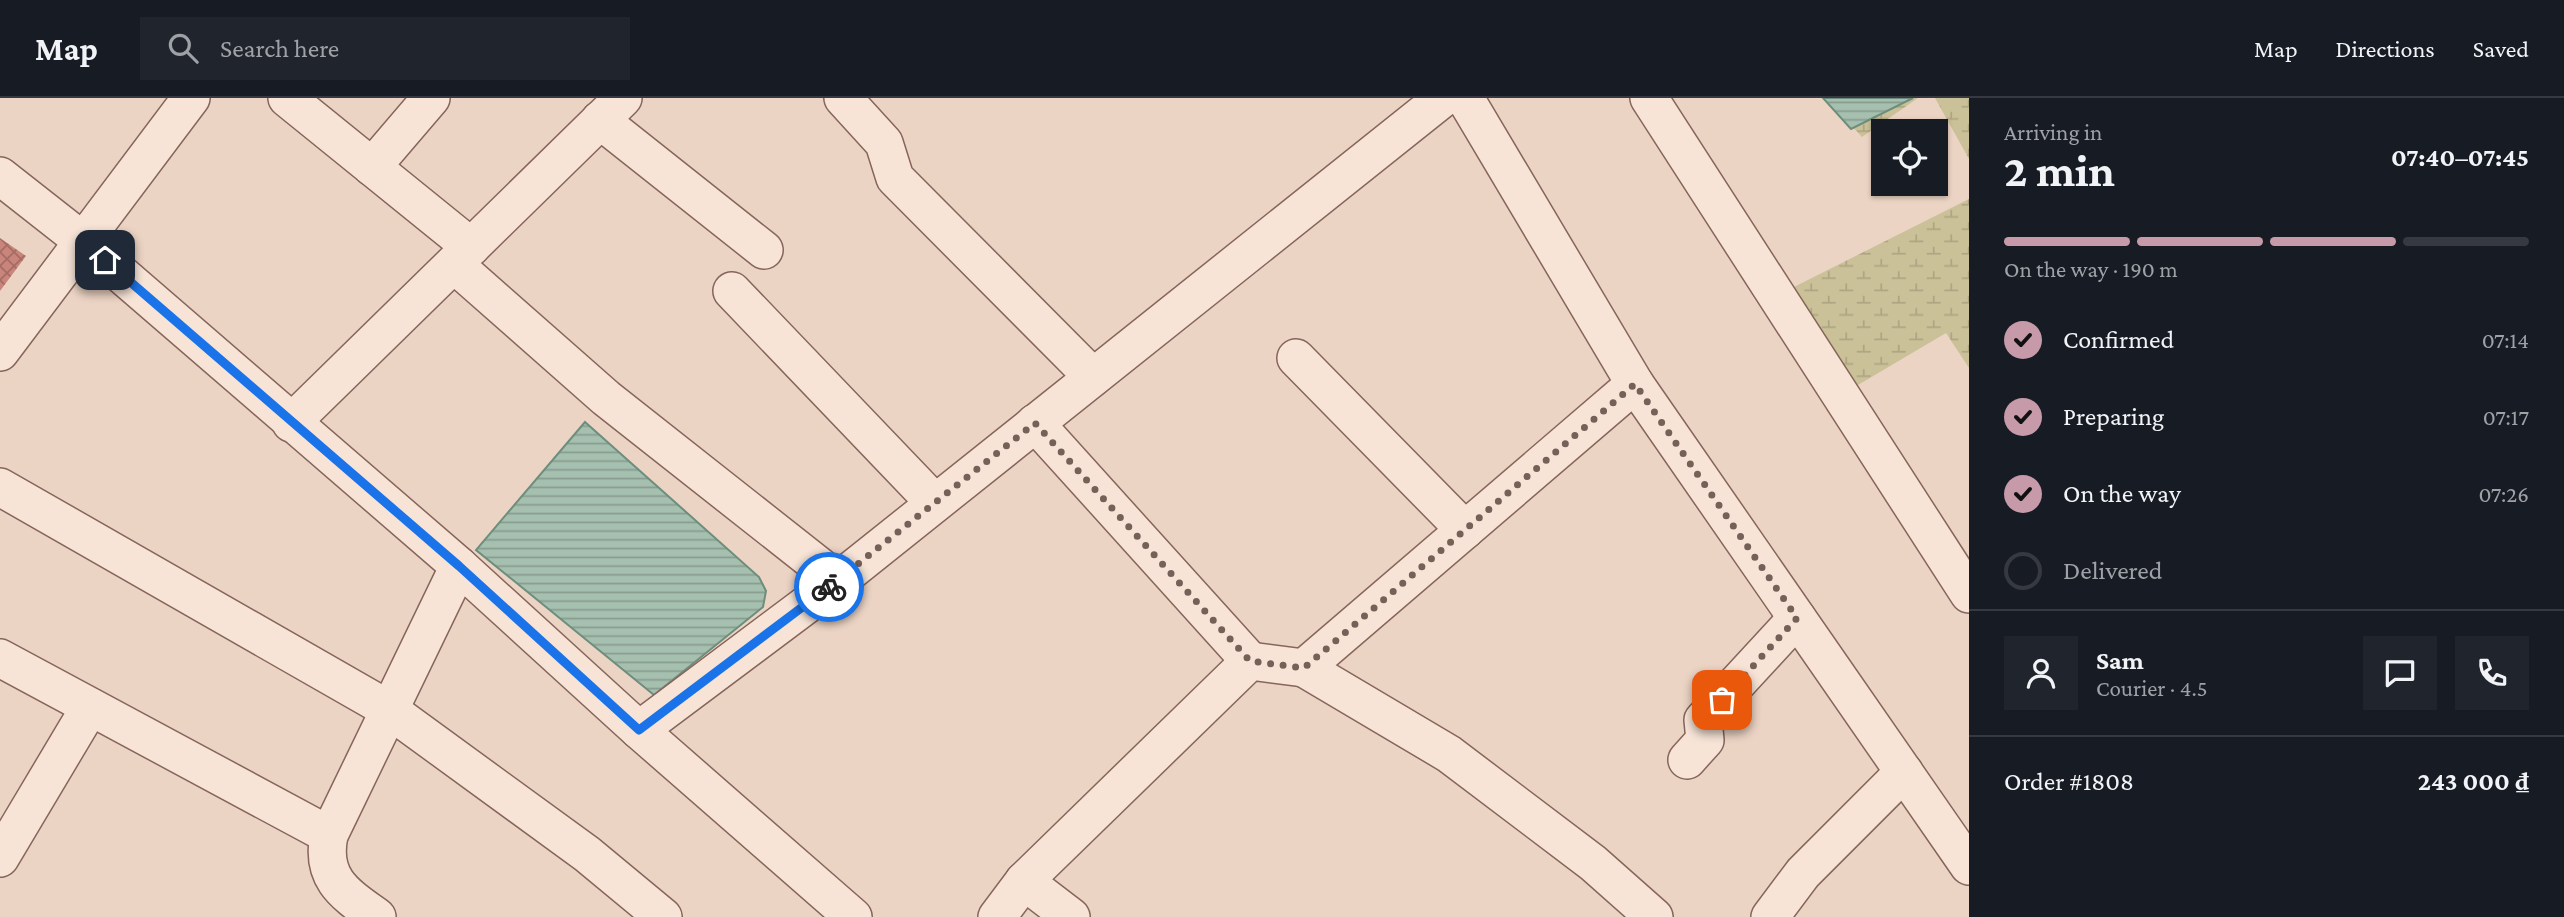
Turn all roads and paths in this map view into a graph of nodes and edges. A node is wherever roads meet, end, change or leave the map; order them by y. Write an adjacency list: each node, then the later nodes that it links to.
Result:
1 (191, 98): 11 (street)
2 (287, 98): 9 (street)
3 (431, 98): 9 (street)
4 (843, 98): 17 (street)
5 (1443, 98): 17 (street)
6 (1465, 98): 18 (street)
7 (1649, 98): 26 (street)
8 (611, 109): 12 (street); 13 (street)
9 (372, 167): 13 (street)
10 (0, 176): 11 (street)
11 (84, 242): 15 (street); 19 (street)
12 (764, 250)
13 (462, 255): 19 (street); 25 (street)
14 (732, 291): 22 (street)
15 (0, 352)
16 (1296, 358): 23 (street)
17 (1093, 377): 20 (street)
18 (1635, 384): 23 (street); 27 (street)
19 (291, 423): 24 (street)
20 (1035, 423): 22 (street); 29 (street)
21 (0, 487): 32 (street)
22 (935, 503): 25 (street)
23 (1465, 530): 30 (street)
24 (459, 566): 32 (street); 33 (street)
25 (838, 581): 33 (street)
26 (1969, 594)
27 (1797, 618): 34 (street); 35 (street)
28 (0, 658): 31 (street)
29 (1250, 661): 30 (street); 39 (street)
30 (1304, 668): 40 (street)
31 (90, 707): 36 (street); 37 (street)
32 (388, 709): 36 (street); 42 (street)
33 (639, 730): 43 (street)
34 (1687, 760)
35 (1904, 772): 38 (street); 46 (street)
36 (328, 835): 41 (street)
37 (0, 858)
38 (1969, 866)
39 (1024, 881): 44 (street); 45 (street)
40 (1649, 915)
41 (377, 917)
42 (663, 917)
43 (853, 917)
44 (997, 917)
45 (1071, 917)
46 (1770, 917)

